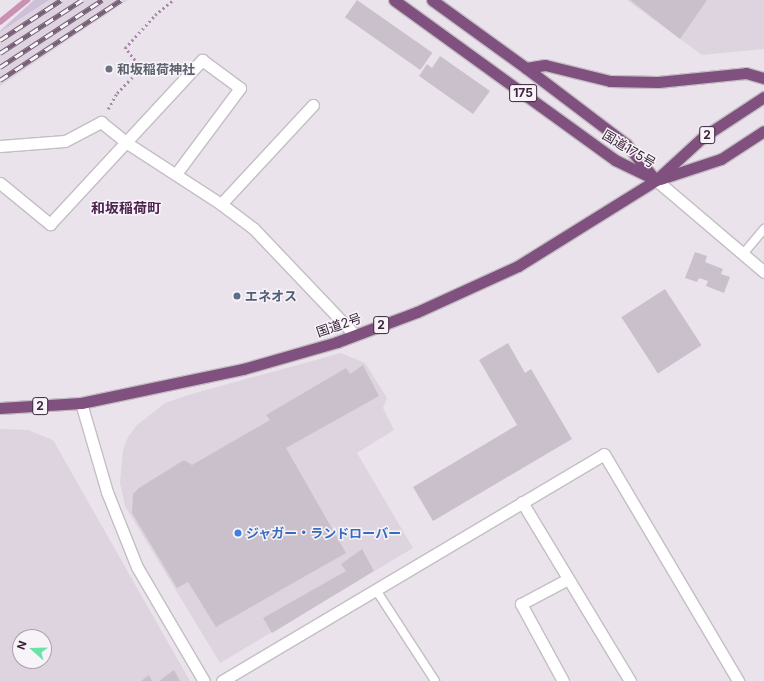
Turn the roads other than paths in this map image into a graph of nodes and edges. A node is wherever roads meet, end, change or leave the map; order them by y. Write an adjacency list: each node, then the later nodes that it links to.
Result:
1 (394, 0): 11 (highway, 国道175号 / 175)
2 (432, 0): 3 (highway, 国道175号 / 175)
3 (526, 68): 4 (highway, 175); 11 (highway, 国道175号 / 175)
4 (764, 78)
5 (764, 97): 11 (highway, 国道2号 / 2)
6 (313, 105): 13 (street)
7 (764, 131): 11 (highway, 国道2号 / 2)
8 (127, 143): 9 (street); 10 (street); 10 (street); 12 (street)
9 (0, 146)
10 (176, 174): 13 (street)
11 (656, 180): 15 (street); 17 (highway, 国道2号 / 2)
12 (0, 183)
13 (221, 204): 17 (street)
14 (764, 229): 15 (lane)
15 (743, 254): 16 (street)
16 (764, 272)
17 (356, 335): 18 (highway, 国道2号 / 2)
18 (81, 403): 19 (highway, 国道2号 / 2); 23 (street)
19 (0, 408)
20 (522, 502): 21 (street); 22 (street); 28 (street)
21 (568, 579): 26 (street); 27 (street)
22 (376, 590): 24 (street); 25 (lane)
23 (204, 681)
24 (222, 681)
25 (435, 681)
26 (563, 681)
27 (630, 681)
28 (738, 681)

